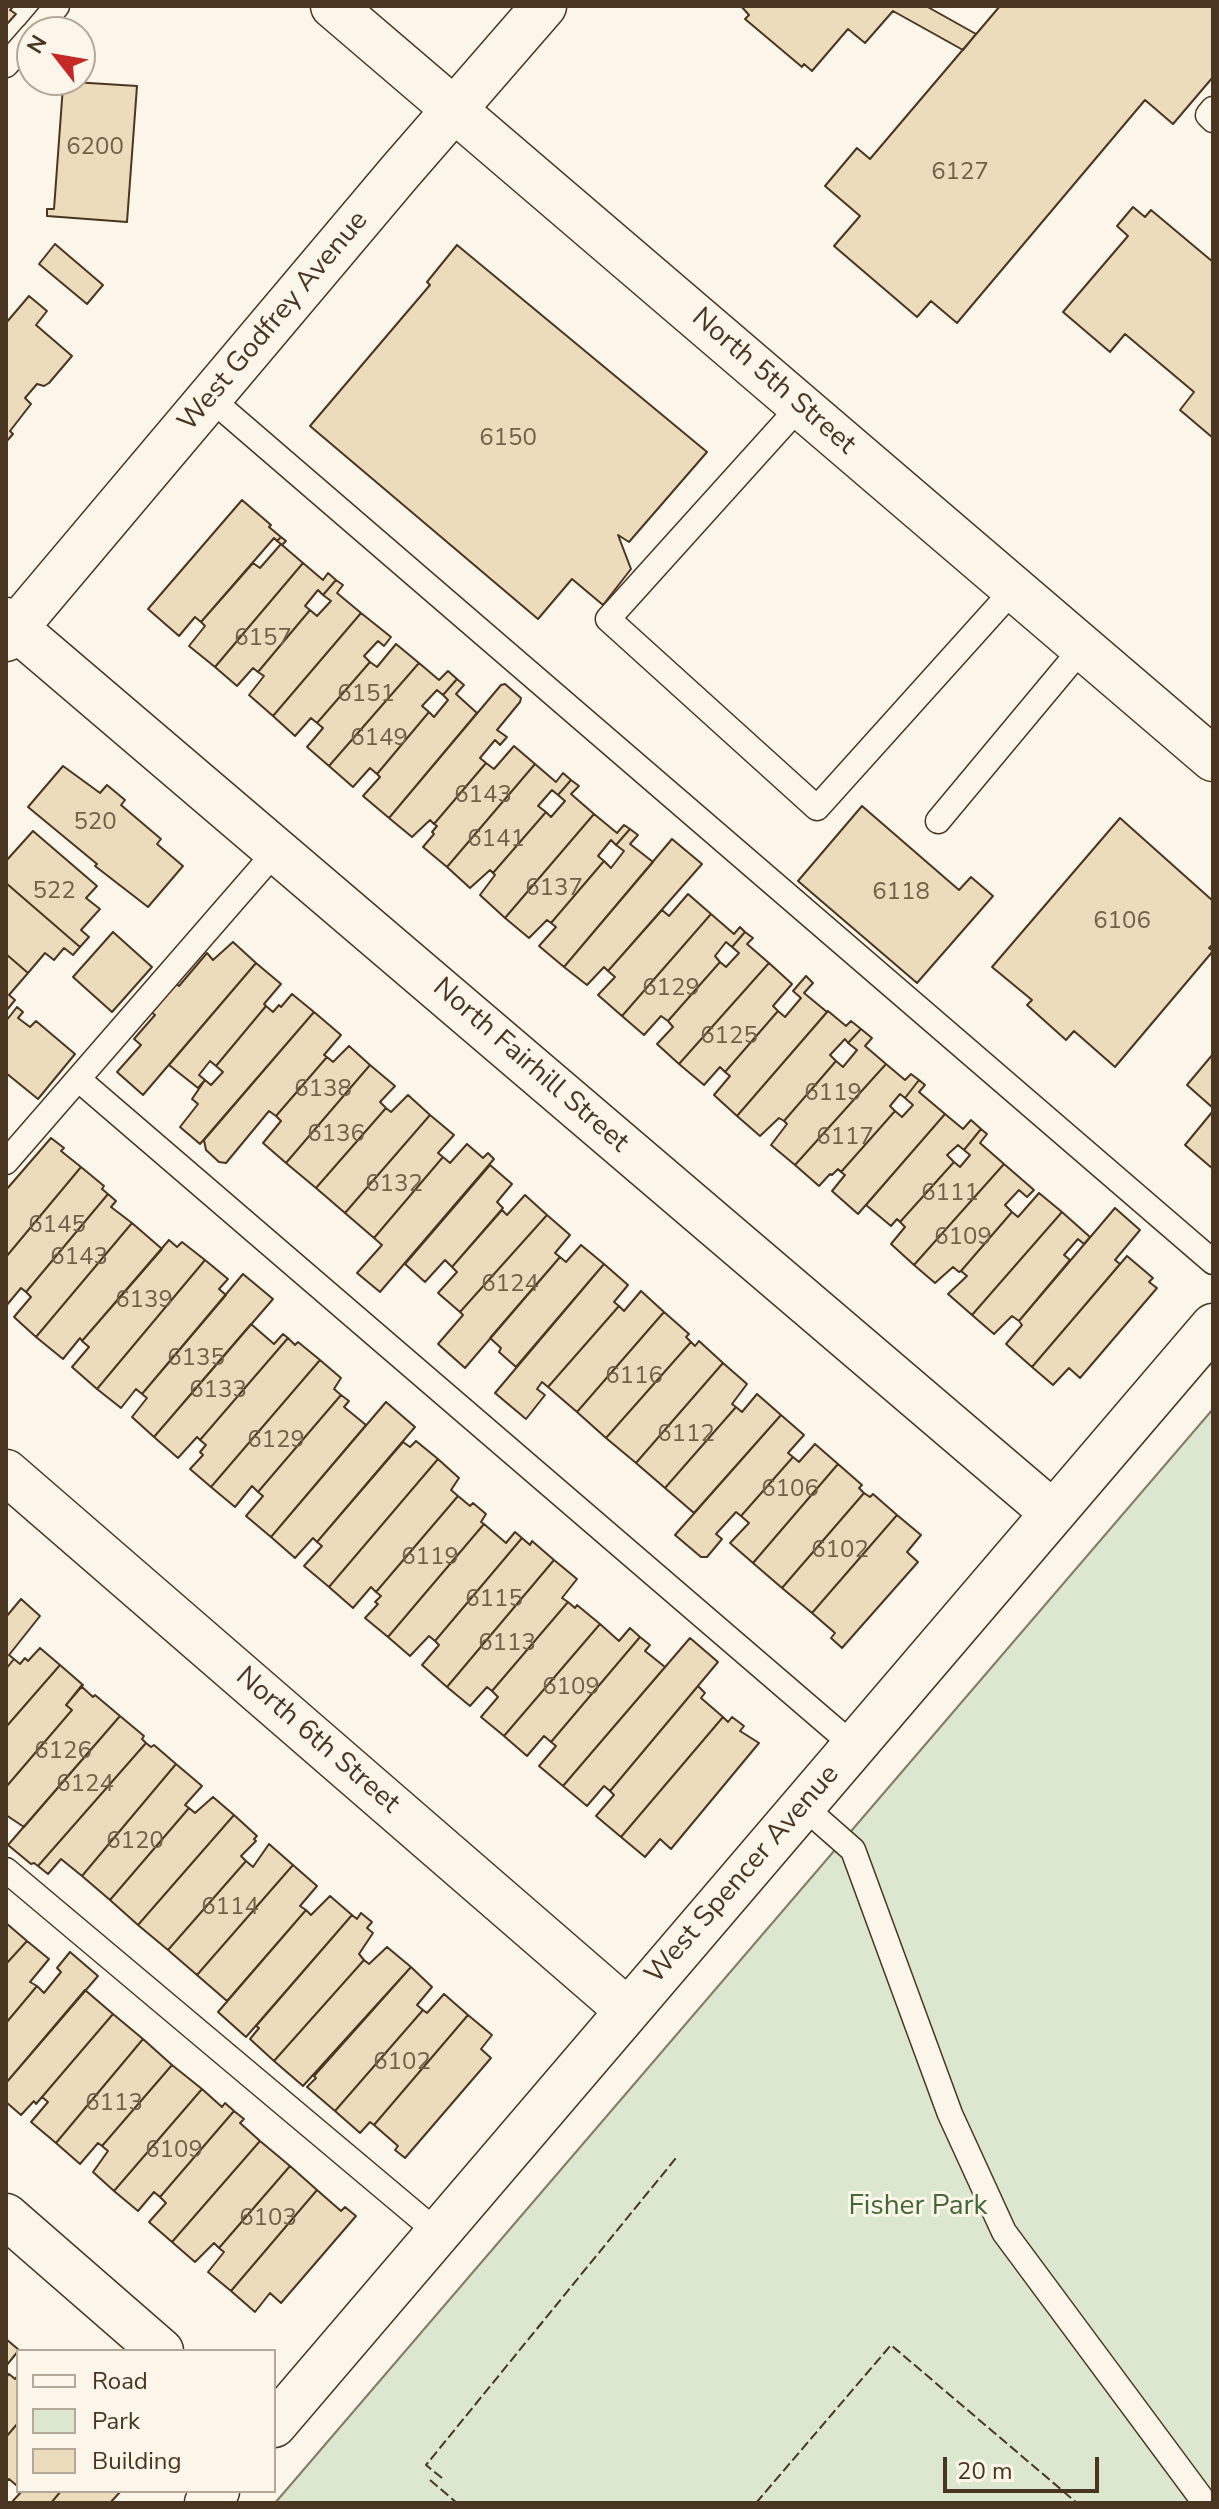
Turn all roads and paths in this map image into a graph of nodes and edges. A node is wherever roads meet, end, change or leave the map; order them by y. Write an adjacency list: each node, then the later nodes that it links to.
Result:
1 (333, 6): 3 (street, North 5th Street)
2 (544, 6): 3 (street, West Godfrey Avenue)
3 (454, 108): 6 (street, West Godfrey Avenue); 7 (street, North 5th Street)
4 (1213, 109): 5 (lane)
5 (1213, 120)
6 (210, 398): 9 (street, West Godfrey Avenue); 16 (lane)
7 (801, 405): 8 (street, North 5th Street); 8 (lane)
8 (1015, 588): 10 (street, North 5th Street)
9 (9, 629): 13 (street, North Fairhill Street)
10 (1083, 647): 11 (street, North 5th Street); 12 (lane)
11 (1213, 759)
12 (938, 821)
13 (277, 850): 14 (lane); 19 (street, North Fairhill Street)
14 (78, 1079): 15 (lane); 20 (lane)
15 (6, 1162)
16 (1213, 1262)
17 (1213, 1326): 19 (street, West Spencer Avenue)
18 (6, 1472): 23 (street, North 6th Street)
19 (1053, 1513): 20 (street, West Spencer Avenue)
20 (854, 1746): 21 (street, West Spencer Avenue)
21 (803, 1806): 23 (street, West Spencer Avenue); 28 (lane)
22 (6, 1870): 25 (lane)
23 (627, 2010): 25 (street, West Spencer Avenue)
24 (6, 2216): 26 (street)
25 (438, 2233): 27 (street, West Spencer Avenue)
26 (159, 2349)
27 (276, 2423)
28 (1205, 2503)

